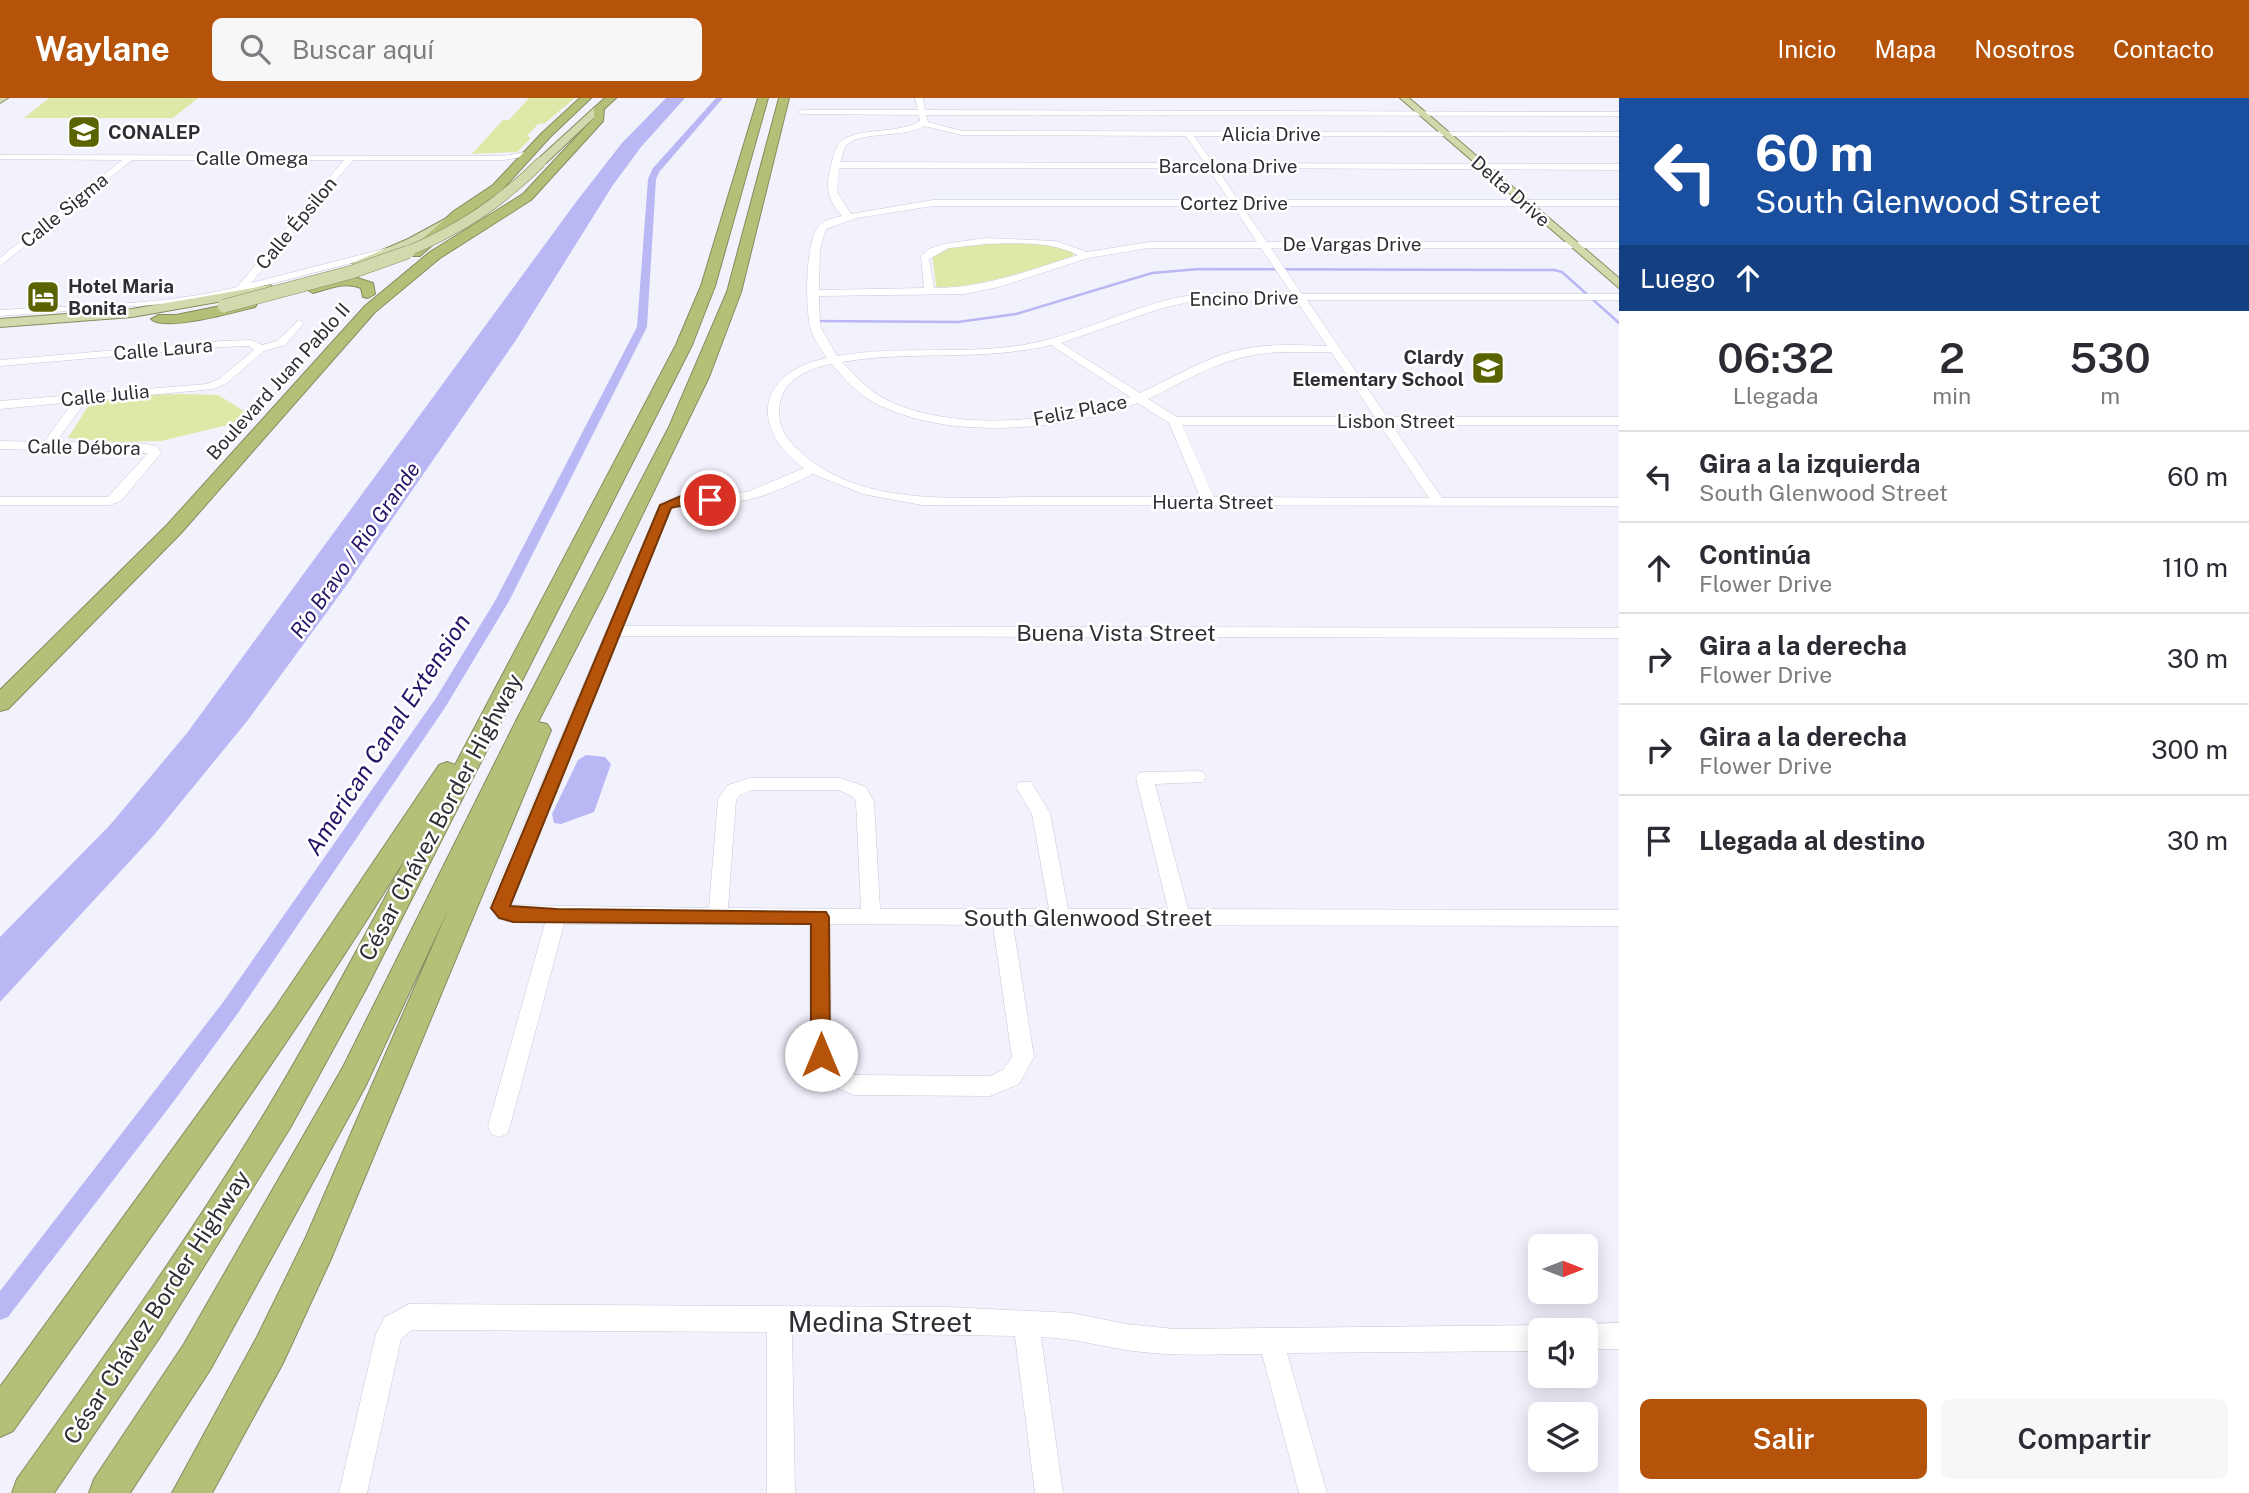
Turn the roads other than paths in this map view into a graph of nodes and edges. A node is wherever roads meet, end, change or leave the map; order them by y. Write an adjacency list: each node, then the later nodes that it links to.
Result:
1 (763, 98): 72 (highway, César Chávez Border Highway)
2 (919, 98): 7 (street)
3 (1404, 98): 9 (main road, Delta Drive)
4 (598, 101): 15 (highway, Boulevard Juan Pablo II); 47 (main road, bridge); 75 (highway, Boulevard Juan Pablo II)
5 (1165, 104): 8 (street)
6 (793, 105): 7 (street); 73 (highway, César Chávez Border Highway)
7 (922, 113): 8 (street); 11 (street)
8 (1171, 113): 9 (street)
9 (1422, 114): 10 (street); 13 (main road, Delta Drive)
10 (1619, 114)
11 (924, 123): 12 (street, Alicia Drive); 20 (street)
12 (1189, 134): 13 (street, Alicia Drive); 21 (street)
13 (1445, 134): 14 (street, Alicia Drive); 23 (main road, Delta Drive)
14 (1619, 134)
15 (530, 153): 19 (street, Calle Omega); 22 (highway, Boulevard Juan Pablo II)
16 (0, 157): 17 (street, Calle Omega)
17 (129, 158): 18 (street, Calle Omega); 35 (street, Calle Sigma)
18 (350, 158): 19 (street, Calle Omega); 38 (street, Calle Épsilon)
19 (504, 158): 22 (street)
20 (837, 165): 21 (street, Barcelona Drive); 29 (street)
21 (1210, 166): 23 (street, Barcelona Drive); 25 (street)
22 (517, 167): 28 (highway, Boulevard Juan Pablo II)
23 (1482, 167): 24 (street, Barcelona Drive); 26 (main road, Delta Drive)
24 (1619, 167)
25 (1235, 203): 26 (street, Cortez Drive); 29 (street, Cortez Drive); 30 (street)
26 (1525, 203): 27 (street, Cortez Drive); 31 (main road, Delta Drive)
27 (1619, 203)
28 (459, 214): 33 (main road); 39 (highway, Boulevard Juan Pablo II)
29 (849, 217): 40 (street, Cortez Drive)
30 (1263, 244): 31 (street, De Vargas Drive); 34 (street, De Vargas Drive); 43 (street)
31 (1572, 245): 32 (street, De Vargas Drive); 37 (main road, Delta Drive)
32 (1619, 245)
33 (391, 250): 36 (highway); 38 (street); 45 (main road)
34 (1086, 255): 41 (street, De Vargas Drive); 41 (street, De Vargas Drive)
35 (0, 262)
36 (336, 281): 39 (highway); 47 (highway)
37 (1619, 284)
38 (242, 287): 42 (street)
39 (368, 293): 74 (highway, Boulevard Juan Pablo II)
40 (815, 293): 41 (street, De Vargas Drive); 54 (street, Feliz Place)
41 (930, 293)
42 (214, 295): 45 (street); 46 (street)
43 (1298, 297): 44 (street, Encino Drive); 51 (street, Encino Drive); 53 (street)
44 (1619, 297)
45 (186, 305): 48 (main road)
46 (0, 313)
47 (158, 319): 50 (main road)
48 (0, 323)
49 (299, 323): 52 (street)
50 (0, 334)
51 (1053, 342): 54 (street, Encino Drive); 58 (street)
52 (260, 349): 55 (street, Calle Laura); 56 (street, Calle Laura)
53 (1334, 349): 58 (street, Feliz Place); 62 (street)
54 (835, 361): 58 (street, Feliz Place); 65 (street, Huerta Street)
55 (0, 363)
56 (209, 387): 57 (street, Calle Julia)
57 (82, 398): 59 (street, Calle Julia); 64 (street)
58 (1140, 398): 60 (street)
59 (0, 405)
60 (1174, 421): 62 (street, Lisbon Street); 67 (street)
61 (1619, 421): 62 (street, Lisbon Street)
62 (1382, 422): 68 (street)
63 (0, 445): 64 (street, Calle Débora)
64 (48, 445): 66 (street, Calle Débora)
65 (813, 469): 67 (street, Huerta Street); 70 (street)
66 (0, 501)
67 (1209, 502): 68 (street, Huerta Street)
68 (1438, 502): 69 (street, Huerta Street)
69 (1619, 502)
70 (613, 631): 71 (street, Buena Vista Street); 78 (street, South Glenwood Street)
71 (1619, 633)
72 (533, 639): 93 (highway); 94 (highway, César Chávez Border Highway)
73 (560, 661): 95 (highway, César Chávez Border Highway); 96 (highway)
74 (0, 684)
75 (0, 703)
76 (1197, 777): 84 (street)
77 (1026, 787): 83 (street)
78 (557, 916): 79 (street, South Glenwood Street); 86 (street)
79 (718, 917): 80 (street, South Glenwood Street); 81 (street)
80 (820, 917): 81 (street, South Glenwood Street); 82 (street)
81 (870, 917): 82 (street, South Glenwood Street)
82 (1002, 917): 83 (street, South Glenwood Street)
83 (1060, 917): 84 (street, South Glenwood Street)
84 (1180, 917): 85 (street, South Glenwood Street)
85 (1619, 918)
86 (499, 1126)
87 (779, 1320): 88 (street, Medina Street); 97 (street, Medina Street); 98 (street)
88 (1026, 1323): 92 (street, Medina Street); 99 (street)
89 (1619, 1336): 90 (street)
90 (1598, 1337)
91 (1528, 1338): 92 (street, Medina Street)
92 (1271, 1341): 100 (street)
93 (0, 1418)
94 (31, 1493)
95 (108, 1493)
96 (191, 1493)
97 (353, 1493)
98 (780, 1493)
99 (1049, 1493)
100 (1313, 1493)

